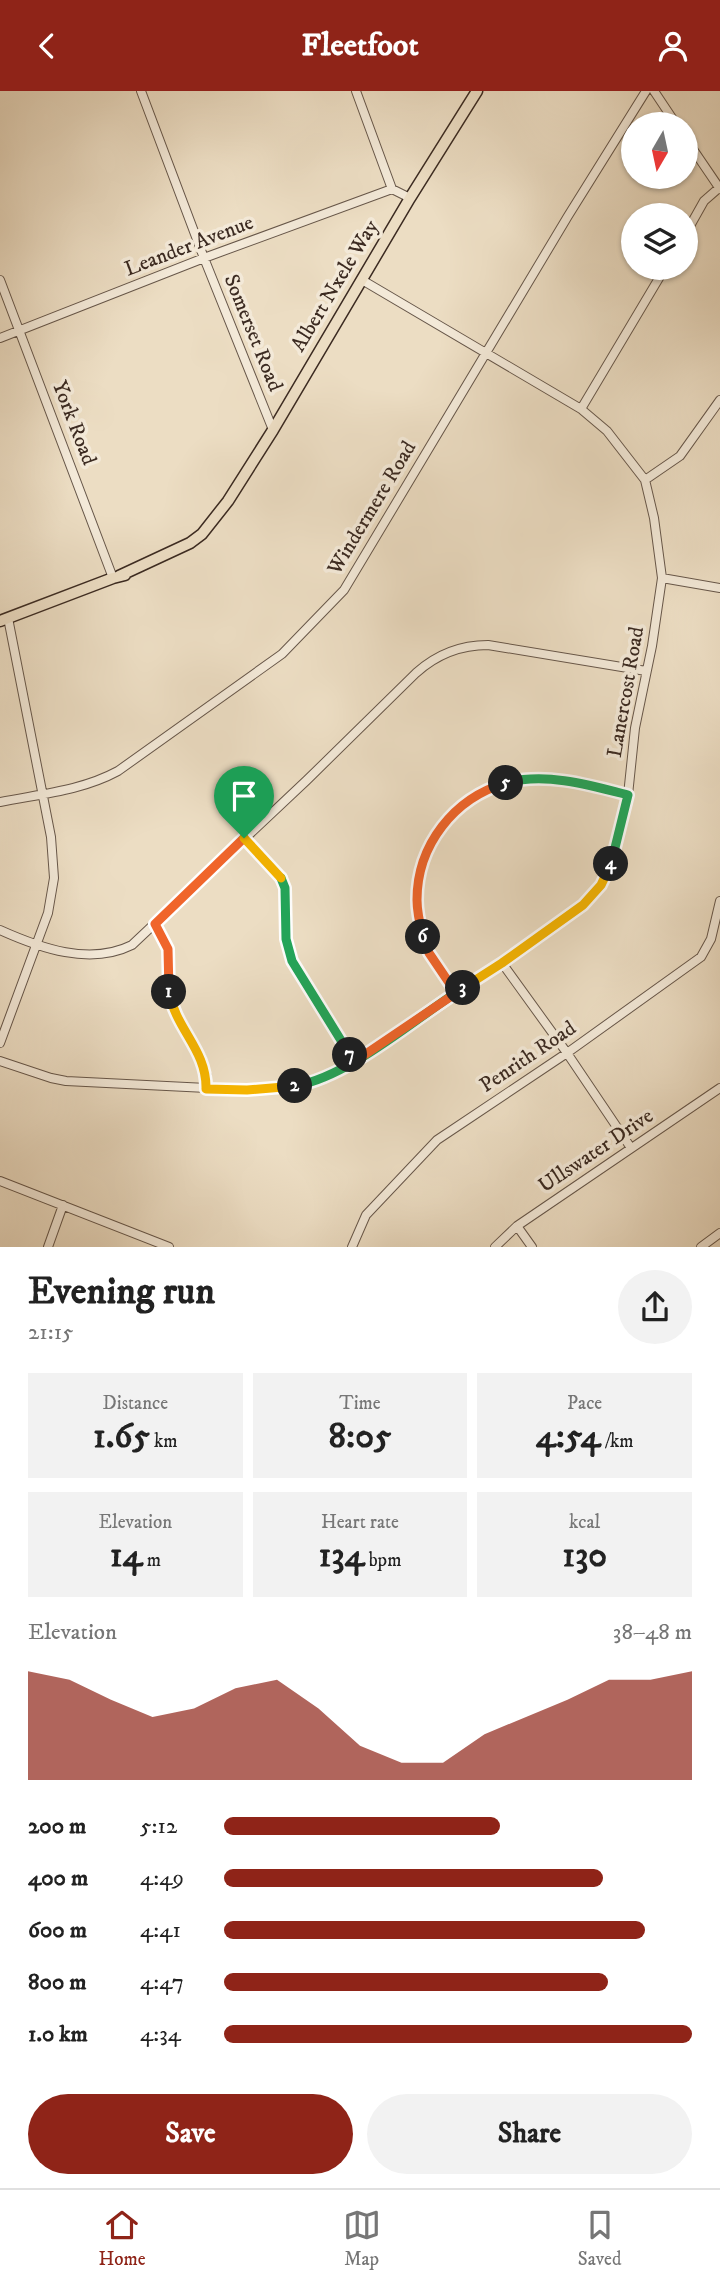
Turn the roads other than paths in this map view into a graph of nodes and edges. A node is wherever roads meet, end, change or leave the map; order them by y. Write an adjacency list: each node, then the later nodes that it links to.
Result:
1 (141, 91): 12 (street, Somerset Road)
2 (356, 91): 9 (street)
3 (477, 91): 10 (main road, Albert Nxele Way)
4 (646, 91): 18 (street, Windermere Road)
5 (654, 91): 6 (street)
6 (668, 112)
7 (698, 156): 8 (street)
8 (720, 188): 11 (street)
9 (392, 189): 10 (street); 12 (street, Leander Avenue)
10 (410, 198): 14 (main road, Albert Nxele Way)
11 (698, 212)
12 (204, 258): 16 (street, Leander Avenue); 21 (street, Somerset Road)
13 (0, 280): 16 (street, York Road)
14 (362, 280): 18 (street, Lanercost Road); 21 (main road, Albert Nxele Way)
15 (658, 280): 20 (street)
16 (19, 331): 17 (street, Leander Avenue); 23 (street, York Road)
17 (0, 338)
18 (486, 354): 20 (street, Lanercost Road); 28 (street, Windermere Road)
19 (720, 400): 22 (street)
20 (581, 409): 22 (street, Lanercost Road)
21 (273, 430): 23 (main road, Albert Nxele Way)
22 (645, 480): 24 (street, Lanercost Road)
23 (116, 577): 26 (main road, Albert Nxele Way)
24 (662, 578): 25 (street); 27 (street, Lanercost Road)
25 (720, 588)
26 (4, 620): 28 (street)
27 (646, 671): 29 (street, Lanercost Road); 31 (street)
28 (42, 794): 30 (street, Windermere Road); 35 (street)
29 (628, 795): 36 (street, Lanercost Road); 37 (street)
30 (0, 802)
31 (244, 838): 33 (street); 41 (street)
32 (720, 901): 39 (street, Penrith Road)
33 (155, 924): 35 (street); 42 (street)
34 (0, 930): 35 (street)
35 (36, 946): 38 (street)
36 (502, 963): 37 (street, Lanercost Road); 39 (street)
37 (456, 993): 41 (street, Lanercost Road)
38 (0, 1043)
39 (567, 1053): 44 (street); 51 (street, Penrith Road)
40 (0, 1061): 42 (street, Lanercost Road)
41 (354, 1062): 42 (street, Lanercost Road)
42 (206, 1089)
43 (718, 1092): 44 (street, Ullswater Drive)
44 (631, 1148): 47 (street, Ullswater Drive)
45 (0, 1181): 46 (street)
46 (63, 1205): 49 (street); 50 (street)
47 (517, 1226): 52 (street, Ullswater Drive); 53 (street)
48 (720, 1233): 54 (street)
49 (48, 1247)
50 (169, 1247)
51 (352, 1247)
52 (495, 1247)
53 (532, 1247)
54 (701, 1247)

